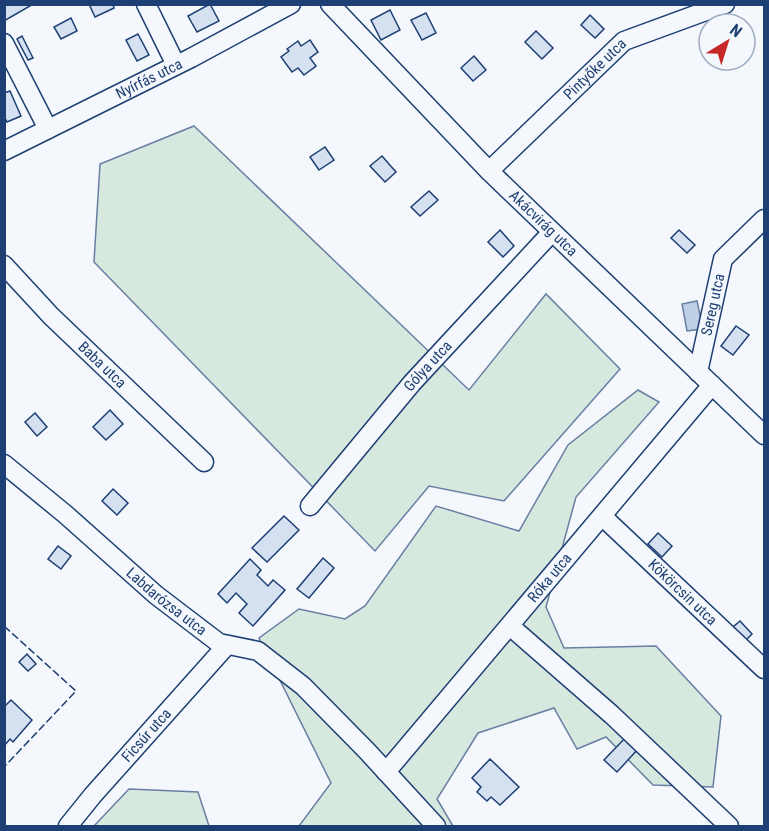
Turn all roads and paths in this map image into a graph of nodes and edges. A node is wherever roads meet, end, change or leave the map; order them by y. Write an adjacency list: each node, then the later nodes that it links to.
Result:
1 (146, 4): 7 (street)
2 (291, 4): 5 (street, Nyírfás utca)
3 (330, 4): 10 (street, Akácvirág utca)
4 (724, 4): 10 (street, Pintyőke utca)
5 (268, 10): 7 (street, Nyírfás utca)
6 (4, 43): 8 (street)
7 (176, 65): 8 (street, Nyírfás utca)
8 (48, 129): 9 (street, Nyírfás utca)
9 (4, 151)
10 (489, 171): 12 (street, Akácvirág utca)
11 (765, 219): 14 (street, Sereg utca)
12 (552, 232): 14 (street, Akácvirág utca); 19 (street, Gólya utca)
13 (4, 265): 17 (street, Baba utca)
14 (698, 372): 15 (street, Akácvirág utca)
15 (712, 385): 16 (street, Akácvirág utca); 20 (street, Róka utca)
16 (765, 435)
17 (204, 462)
18 (4, 464): 22 (street, Labdarózsa utca)
19 (310, 506)
20 (602, 516): 21 (street, Róka utca); 23 (street, Kökörcsin utca)
21 (510, 626): 24 (street, Róka utca); 27 (street)
22 (227, 645): 24 (street, Labdarózsa utca); 25 (street, Ficsúr utca)
23 (765, 669)
24 (386, 772): 26 (street, Labdarózsa utca)
25 (68, 826)
26 (436, 826)
27 (729, 826)

